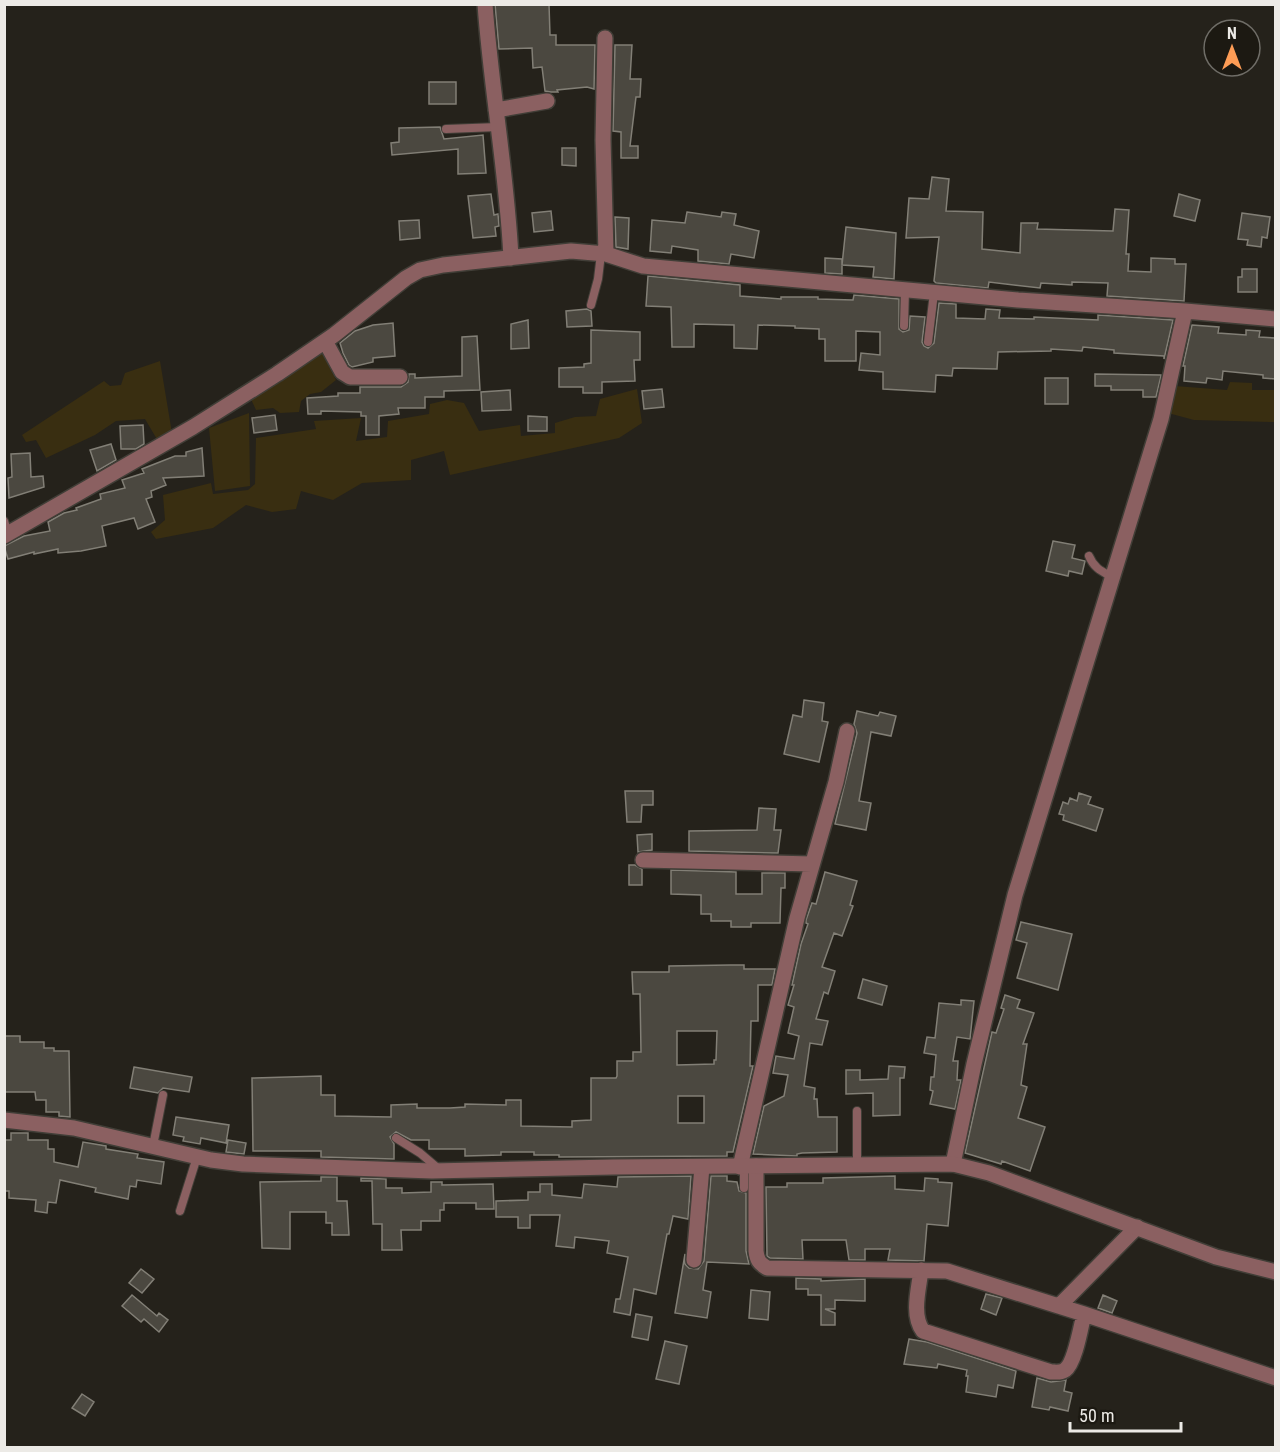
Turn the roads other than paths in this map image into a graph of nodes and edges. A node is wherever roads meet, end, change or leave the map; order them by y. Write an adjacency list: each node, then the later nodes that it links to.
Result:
1 (485, 4): 4 (street)
2 (605, 38): 7 (street)
3 (547, 101): 4 (street)
4 (496, 110): 5 (street)
5 (498, 127): 6 (lane); 8 (street)
6 (446, 129)
7 (604, 254): 8 (street); 9 (street); 11 (lane)
8 (511, 258): 15 (street)
9 (904, 290): 10 (street); 14 (lane)
10 (934, 293): 12 (street); 16 (lane)
11 (591, 305)
12 (1185, 311): 13 (street); 20 (street)
13 (1275, 319)
14 (904, 326)
15 (325, 341): 17 (street); 18 (street)
16 (928, 342)
17 (400, 377)
18 (6, 530)
19 (1089, 556): 20 (lane)
20 (1112, 578): 30 (street)
21 (847, 731): 23 (street)
22 (643, 860): 23 (street)
23 (812, 864): 31 (street)
24 (164, 1095): 28 (lane)
25 (857, 1112): 32 (lane)
26 (4, 1120): 28 (street)
27 (396, 1138): 34 (lane)
28 (153, 1146): 29 (street)
29 (197, 1157): 34 (street); 36 (lane)
30 (953, 1164): 32 (street); 37 (street)
31 (747, 1166): 32 (street); 33 (street); 35 (lane); 39 (street)
32 (857, 1166)
33 (702, 1167): 34 (street); 38 (street)
34 (441, 1171)
35 (744, 1188)
36 (180, 1211)
37 (1137, 1227): 40 (street); 41 (street)
38 (694, 1260)
39 (921, 1269): 41 (street); 42 (street)
40 (1275, 1272)
41 (1059, 1306): 42 (street)
42 (1084, 1314): 43 (street)
43 (1275, 1378)

